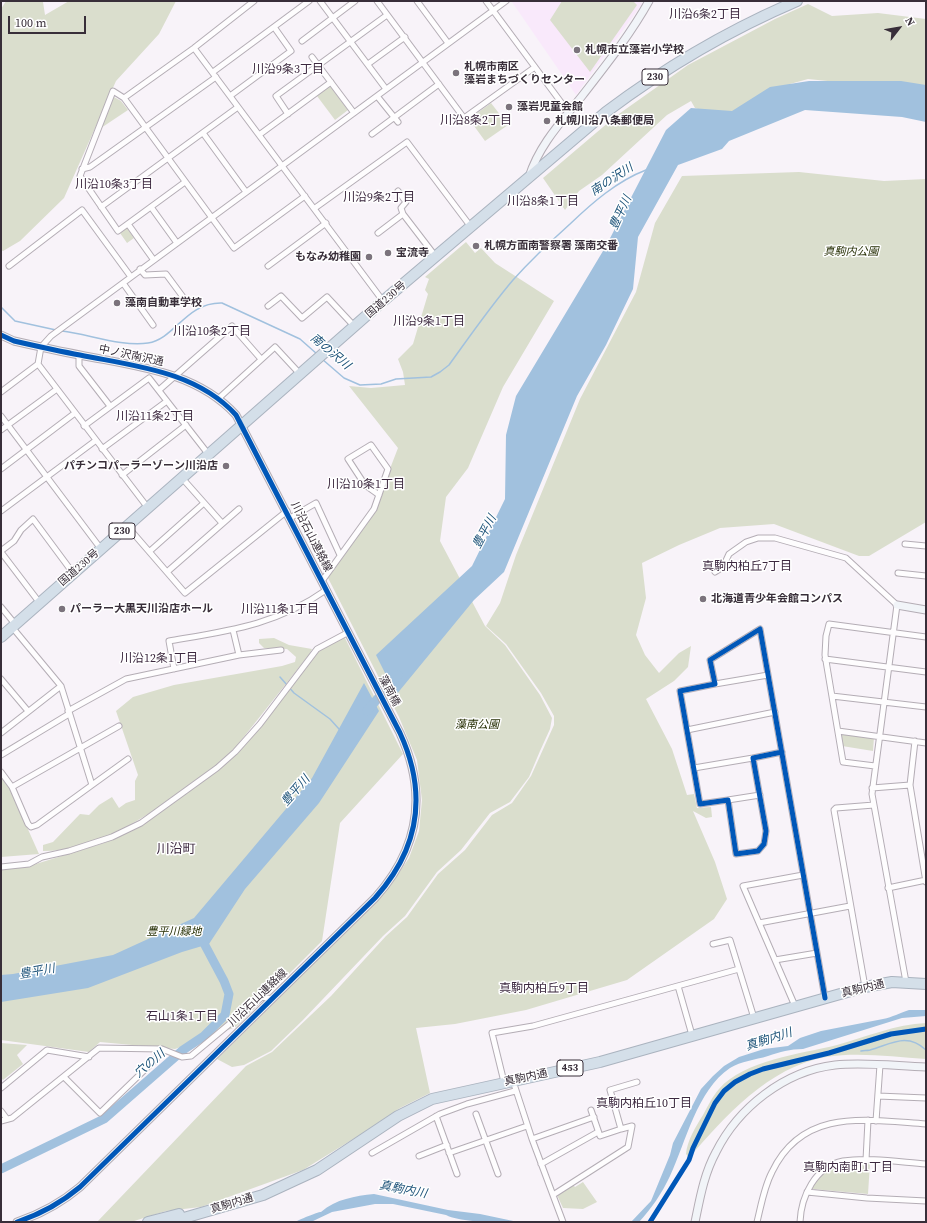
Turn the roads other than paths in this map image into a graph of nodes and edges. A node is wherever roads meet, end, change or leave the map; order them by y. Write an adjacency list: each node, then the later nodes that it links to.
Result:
1 (254, 1): 19 (street)
2 (309, 1): 14 (street)
3 (320, 1): 13 (street)
4 (355, 1): 13 (street)
5 (377, 1): 12 (street)
6 (417, 1): 18 (street)
7 (486, 1): 11 (street)
8 (506, 1): 11 (street)
9 (797, 1): 45 (highway, 国道230号 / 230)
10 (647, 2): 34 (street)
11 (493, 11): 18 (street); 24 (street)
12 (387, 15): 15 (street); 17 (street)
13 (334, 18): 16 (street); 17 (street)
14 (274, 27): 25 (street); 29 (street)
15 (404, 38): 21 (street); 22 (street)
16 (302, 41)
17 (351, 41): 22 (street); 23 (street)
18 (448, 44): 21 (street)
19 (194, 48): 25 (street); 31 (street)
20 (312, 57): 23 (street)
21 (423, 62): 27 (street); 28 (street)
22 (368, 64): 28 (street)
23 (318, 65): 26 (street); 35 (street)
24 (535, 67): 27 (street); 34 (street)
25 (214, 74): 29 (street); 38 (street)
26 (331, 82): 33 (street); 35 (street)
27 (439, 84): 36 (street)
28 (386, 89): 30 (street)
29 (230, 96): 32 (street)
30 (377, 96): 33 (street); 36 (street)
31 (124, 98): 38 (street); 44 (street)
32 (238, 107): 39 (street); 41 (street)
33 (354, 113): 43 (street)
34 (569, 113): 45 (street)
35 (288, 114): 41 (street)
36 (394, 117): 37 (street); 40 (street)
37 (398, 122)
38 (145, 129): 42 (street); 44 (street)
39 (203, 134): 42 (street); 48 (street)
40 (372, 134)
41 (259, 135): 43 (street)
42 (168, 158): 46 (street); 50 (street)
43 (282, 166): 48 (street); 49 (street)
44 (82, 169): 50 (street)
45 (529, 177): 57 (highway, 国道230号 / 230)
46 (185, 182): 51 (street); 54 (street)
47 (398, 191): 53 (street)
48 (246, 192): 54 (street)
49 (305, 196): 52 (street); 54 (street)
50 (101, 207): 56 (street)
51 (151, 207): 56 (street); 59 (street)
52 (315, 208): 55 (street); 57 (street)
53 (403, 214): 58 (street); 60 (street)
54 (211, 218): 59 (street)
55 (326, 223): 63 (street); 68 (street)
56 (128, 224): 61 (street)
57 (471, 227): 60 (highway, 国道230号 / 230)
58 (378, 233)
59 (177, 242): 61 (street)
60 (436, 257): 68 (highway, 国道230号 / 230)
61 (153, 259): 64 (street)
62 (9, 266): 65 (street)
63 (268, 266)
64 (140, 269): 65 (street); 67 (street)
65 (131, 277): 66 (street)
66 (123, 283): 70 (street); 73 (street)
67 (186, 301)
68 (384, 301): 71 (highway, 国道230号 / 230)
69 (268, 306): 71 (street)
70 (153, 325)
71 (355, 327): 77 (highway, 国道230号 / 230)
72 (1, 335): 73 (street, 中ノ沢南沢通)
73 (41, 347): 74 (street, 中ノ沢南沢通); 76 (street)
74 (79, 355): 78 (street, 中ノ沢南沢通); 84 (street)
75 (262, 360): 77 (street); 78 (street); 82 (street)
76 (38, 364): 79 (street); 81 (street)
77 (300, 374): 89 (highway, 国道230号 / 230)
78 (174, 376): 80 (street); 82 (street, 中ノ沢南沢通)
79 (57, 389): 85 (street); 87 (street)
80 (158, 390): 83 (street); 84 (street)
81 (1, 392)
82 (219, 398): 89 (street, 中ノ沢南沢通)
83 (167, 401): 88 (street); 93 (street)
84 (110, 406): 90 (street)
85 (75, 413): 90 (street); 94 (street)
86 (1, 416): 87 (street)
87 (8, 425): 91 (street); 94 (street)
88 (186, 425): 95 (street); 97 (street)
89 (242, 425): 95 (highway, 国道230号 / 230); 105 (street, 川沿石山連絡線)
90 (84, 426): 92 (street)
91 (1, 430)
92 (95, 441): 93 (street); 98 (street)
93 (102, 449): 97 (street)
94 (26, 450): 96 (street); 98 (street)
95 (209, 454): 99 (highway, 国道230号 / 230)
96 (1, 469)
97 (122, 475): 102 (street)
98 (46, 476): 104 (street); 110 (street)
99 (182, 478): 101 (street); 102 (highway, 国道230号 / 230)
100 (379, 495): 100 (street); 113 (street)
101 (204, 503): 106 (street); 111 (street)
102 (148, 508): 107 (highway, 国道230号 / 230)
103 (239, 509): 106 (street)
104 (1, 511)
105 (288, 514): 113 (street); 114 (street); 119 (street, 川沿石山連絡線)
106 (222, 523): 114 (street)
107 (127, 526): 110 (highway, 国道230号 / 230); 111 (street)
108 (905, 544): 109 (street)
109 (926, 546)
110 (101, 549): 116 (highway, 国道230号 / 230)
111 (150, 551): 114 (street)
112 (1, 552): 116 (street); 121 (street)
113 (340, 555): 119 (street)
114 (167, 572)
115 (715, 572): 122 (street)
116 (73, 573): 121 (highway, 国道230号 / 230)
117 (898, 573): 118 (street)
118 (926, 576)
119 (322, 581): 120 (street, 川沿石山連絡線)
120 (326, 590): 126 (street); 127 (street, 川沿石山連絡線)
121 (39, 602): 125 (highway, 国道230号 / 230)
122 (897, 605): 124 (street); 128 (street)
123 (1, 607): 125 (street)
124 (926, 610)
125 (13, 626): 129 (highway, 国道230号 / 230); 142 (street)
126 (233, 630): 132 (street); 136 (street)
127 (347, 633): 133 (street, 川沿石山連絡線); 172 (street)
128 (894, 633): 130 (street); 134 (street); 135 (street)
129 (1, 636)
130 (926, 637)
131 (281, 650): 132 (street)
132 (239, 655): 136 (street)
133 (360, 658): 153 (street, 藻南橋)
134 (825, 658): 135 (street); 143 (street)
135 (888, 665): 137 (street); 144 (street)
136 (174, 669): 148 (street)
137 (926, 672)
138 (768, 675): 140 (street); 140 (street); 147 (street)
139 (1, 679): 141 (street)
140 (715, 684): 150 (street)
141 (3, 686): 146 (street)
142 (61, 686): 146 (street); 148 (street)
143 (832, 696): 144 (street); 151 (street)
144 (884, 702): 145 (street); 154 (street)
145 (926, 707)
146 (28, 711): 152 (street)
147 (775, 712): 150 (street); 158 (street)
148 (69, 713): 157 (street); 159 (street)
149 (119, 726): 157 (street)
150 (687, 730): 163 (street)
151 (838, 731): 154 (street); 162 (street)
152 (1, 733)
153 (400, 733): 188 (street, 川沿石山連絡線)
154 (879, 736): 155 (street); 162 (street)
155 (915, 741): 156 (street); 166 (street)
156 (926, 743)
157 (80, 749): 165 (street); 167 (street)
158 (782, 752): 160 (street); 173 (street)
159 (1, 755)
160 (753, 758): 163 (street); 169 (street)
161 (128, 759): 165 (street)
162 (875, 766): 168 (street)
163 (694, 768): 170 (street)
164 (1, 772): 167 (street)
165 (92, 785): 167 (street)
166 (910, 785): 168 (street); 174 (street)
167 (12, 787)
168 (872, 788): 171 (street)
169 (760, 795): 170 (street); 170 (street)
170 (728, 800)
171 (874, 805): 175 (street); 176 (street)
172 (1, 867)
173 (803, 875): 177 (street); 178 (street)
174 (926, 881): 175 (street)
175 (888, 888): 183 (street)
176 (850, 906): 177 (street); 186 (street)
177 (810, 913): 178 (street); 180 (street)
178 (759, 923): 181 (street)
179 (713, 944): 182 (street)
180 (817, 953): 181 (street); 187 (street)
181 (775, 960): 189 (street)
182 (739, 969): 185 (street); 190 (street)
183 (906, 982): 184 (highway, 真駒内通 / 453); 186 (highway, 真駒内通 / 453)
184 (926, 984)
185 (678, 986): 191 (street); 197 (street)
186 (865, 987): 187 (highway, 真駒内通 / 453)
187 (825, 998): 189 (highway, 真駒内通 / 453)
188 (272, 999): 192 (street); 230 (street, 川沿石山連絡線)
189 (794, 1006): 190 (highway, 真駒内通 / 453)
190 (754, 1018): 191 (highway, 真駒内通 / 453)
191 (692, 1035): 197 (highway, 真駒内通 / 453)
192 (162, 1049): 193 (street); 196 (street)
193 (89, 1057): 196 (street); 199 (street)
194 (880, 1065): 195 (street); 201 (street); 235 (street)
195 (926, 1067)
196 (64, 1077): 208 (street)
197 (509, 1082): 200 (street); 229 (highway, 真駒内通 / 453)
198 (637, 1082): 213 (street)
199 (1, 1088)
200 (515, 1091): 206 (street); 212 (street)
201 (878, 1096): 202 (street); 210 (street)
202 (926, 1098)
203 (592, 1110): 207 (street)
204 (1, 1111): 208 (street)
205 (476, 1114): 216 (street)
206 (436, 1116): 217 (street); 218 (street)
207 (594, 1117): 214 (street); 215 (street)
208 (4, 1120)
209 (868, 1120): 210 (street); 221 (street); 236 (street)
210 (876, 1121): 211 (street)
211 (926, 1124)
212 (527, 1126): 215 (street); 216 (street)
213 (621, 1129): 214 (street); 227 (street)
214 (598, 1132): 222 (street)
215 (532, 1139): 222 (street)
216 (485, 1140): 219 (street); 225 (street)
217 (447, 1145): 219 (street); 220 (street)
218 (372, 1153)
219 (449, 1153): 224 (street)
220 (418, 1156)
221 (866, 1160): 223 (street); 226 (street)
222 (541, 1164): 227 (street)
223 (926, 1164)
224 (457, 1174)
225 (498, 1174)
226 (807, 1192): 228 (street); 237 (street)
227 (553, 1195): 234 (street)
228 (926, 1201)
229 (232, 1204): 231 (highway); 232 (highway, 真駒内通 / 453); 233 (highway)
230 (17, 1222)
231 (148, 1222)
232 (170, 1222)
233 (192, 1222)
234 (563, 1222)
235 (695, 1222)
236 (759, 1222)
237 (800, 1222)

